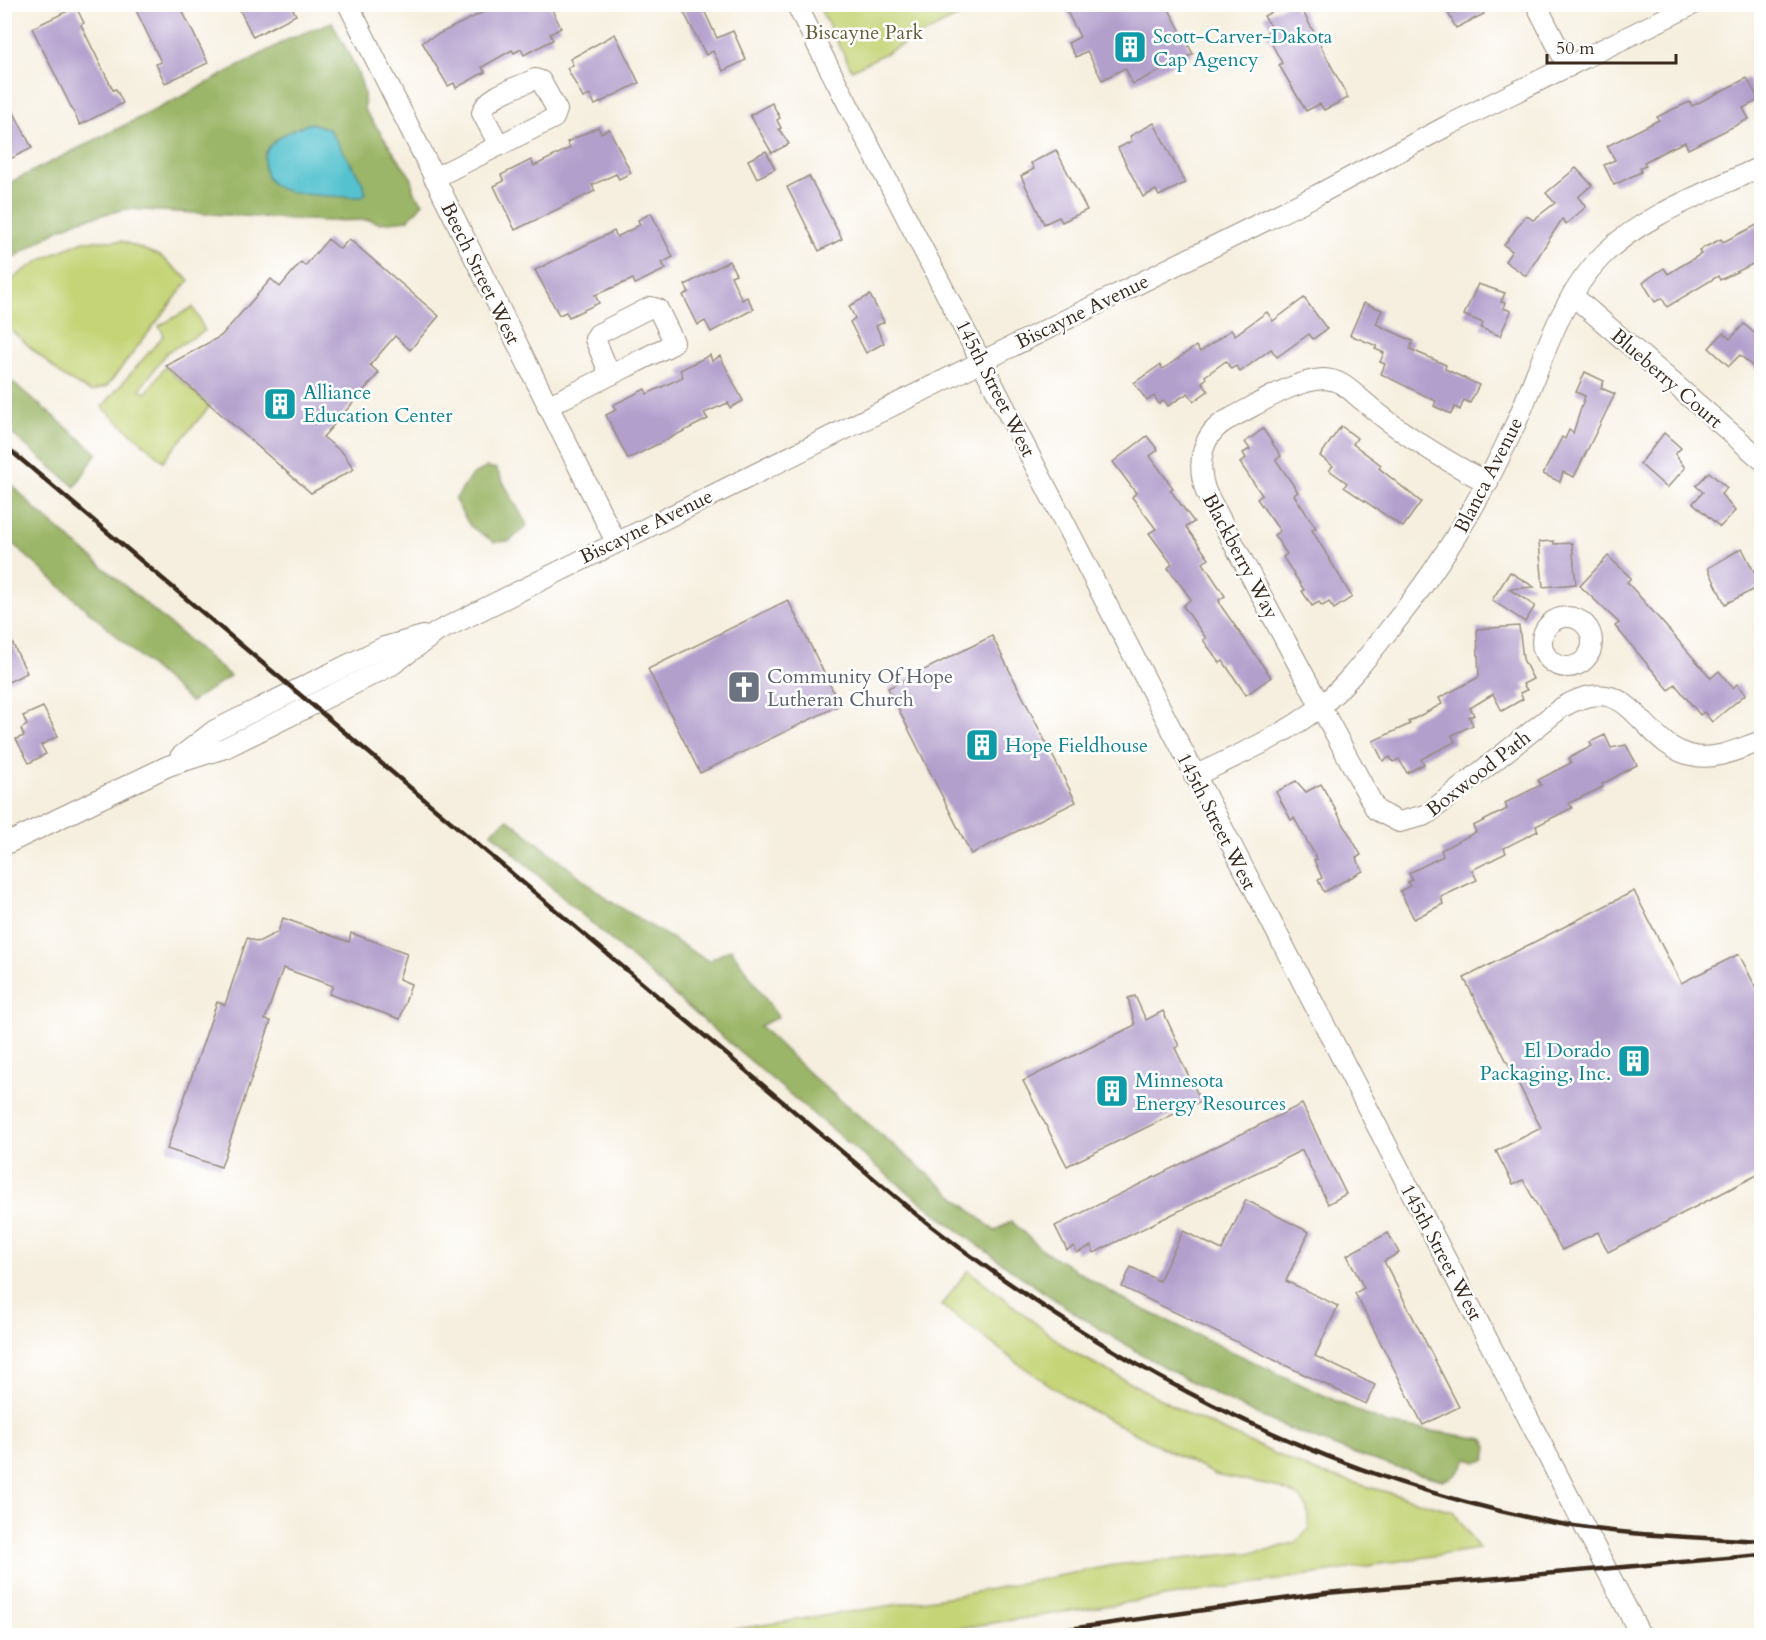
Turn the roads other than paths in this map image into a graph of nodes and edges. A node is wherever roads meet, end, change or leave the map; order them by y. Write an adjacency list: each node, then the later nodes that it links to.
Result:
1 (348, 4): 8 (street, Beech Street West)
2 (796, 4): 10 (street, 145th Street West)
3 (1536, 4): 5 (street)
4 (1694, 4): 5 (street, Biscayne Avenue)
5 (1568, 67): 10 (street, Biscayne Avenue)
6 (499, 145): 8 (street)
7 (1761, 166): 9 (street, Blanca Avenue)
8 (434, 178): 12 (street, Beech Street West)
9 (1572, 295): 13 (street, Blueberry Court); 14 (street, Blanca Avenue)
10 (982, 360): 15 (street, Biscayne Avenue); 20 (street, 145th Street West)
11 (610, 375): 12 (street)
12 (546, 405): 15 (street, Beech Street West)
13 (1761, 460)
14 (1488, 483): 18 (street, Blanca Avenue); 18 (street, Blackberry Way)
15 (616, 542): 21 (street, Biscayne Avenue)
16 (1574, 667): 17 (street)
17 (1584, 696): 18 (street, Boxwood Path); 19 (street)
18 (1320, 706): 20 (street, Blanca Avenue)
19 (1761, 741)
20 (1194, 776): 22 (street, 145th Street West)
21 (7, 839)
22 (1641, 1635)

